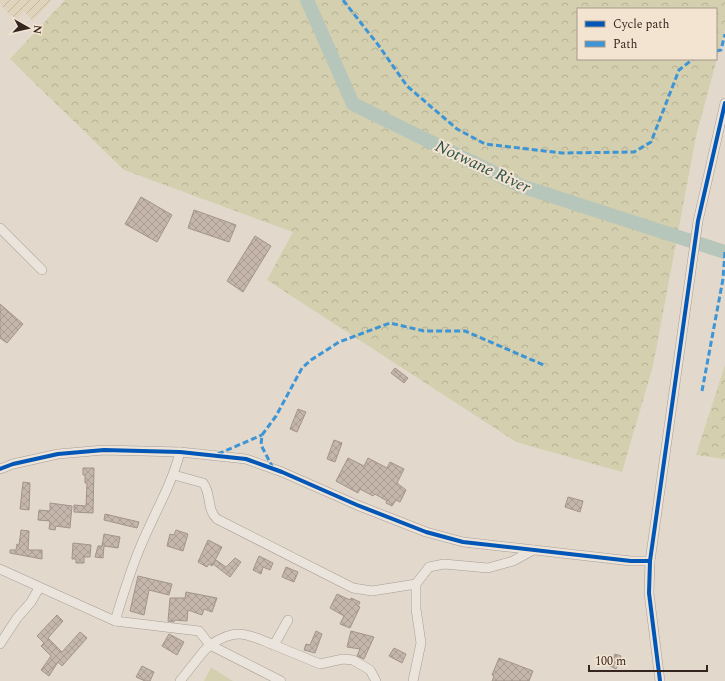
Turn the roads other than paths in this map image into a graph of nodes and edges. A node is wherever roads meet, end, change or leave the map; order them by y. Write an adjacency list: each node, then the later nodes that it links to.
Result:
1 (725, 103): 8 (street)
2 (0, 228): 3 (street)
3 (42, 270)
4 (180, 452): 5 (street); 6 (street); 7 (street)
5 (0, 469)
6 (174, 475): 10 (street); 13 (street)
7 (533, 550): 8 (street); 10 (street)
8 (650, 561): 21 (street)
9 (0, 569): 11 (street)
10 (416, 584): 20 (street)
11 (39, 588): 13 (street); 14 (street)
12 (288, 620): 16 (street)
13 (116, 622): 15 (street)
14 (0, 644)
15 (210, 645): 16 (street); 17 (street); 18 (street)
16 (274, 645): 19 (street)
17 (180, 681)
18 (281, 681)
19 (376, 681)
20 (413, 681)
21 (660, 681)

